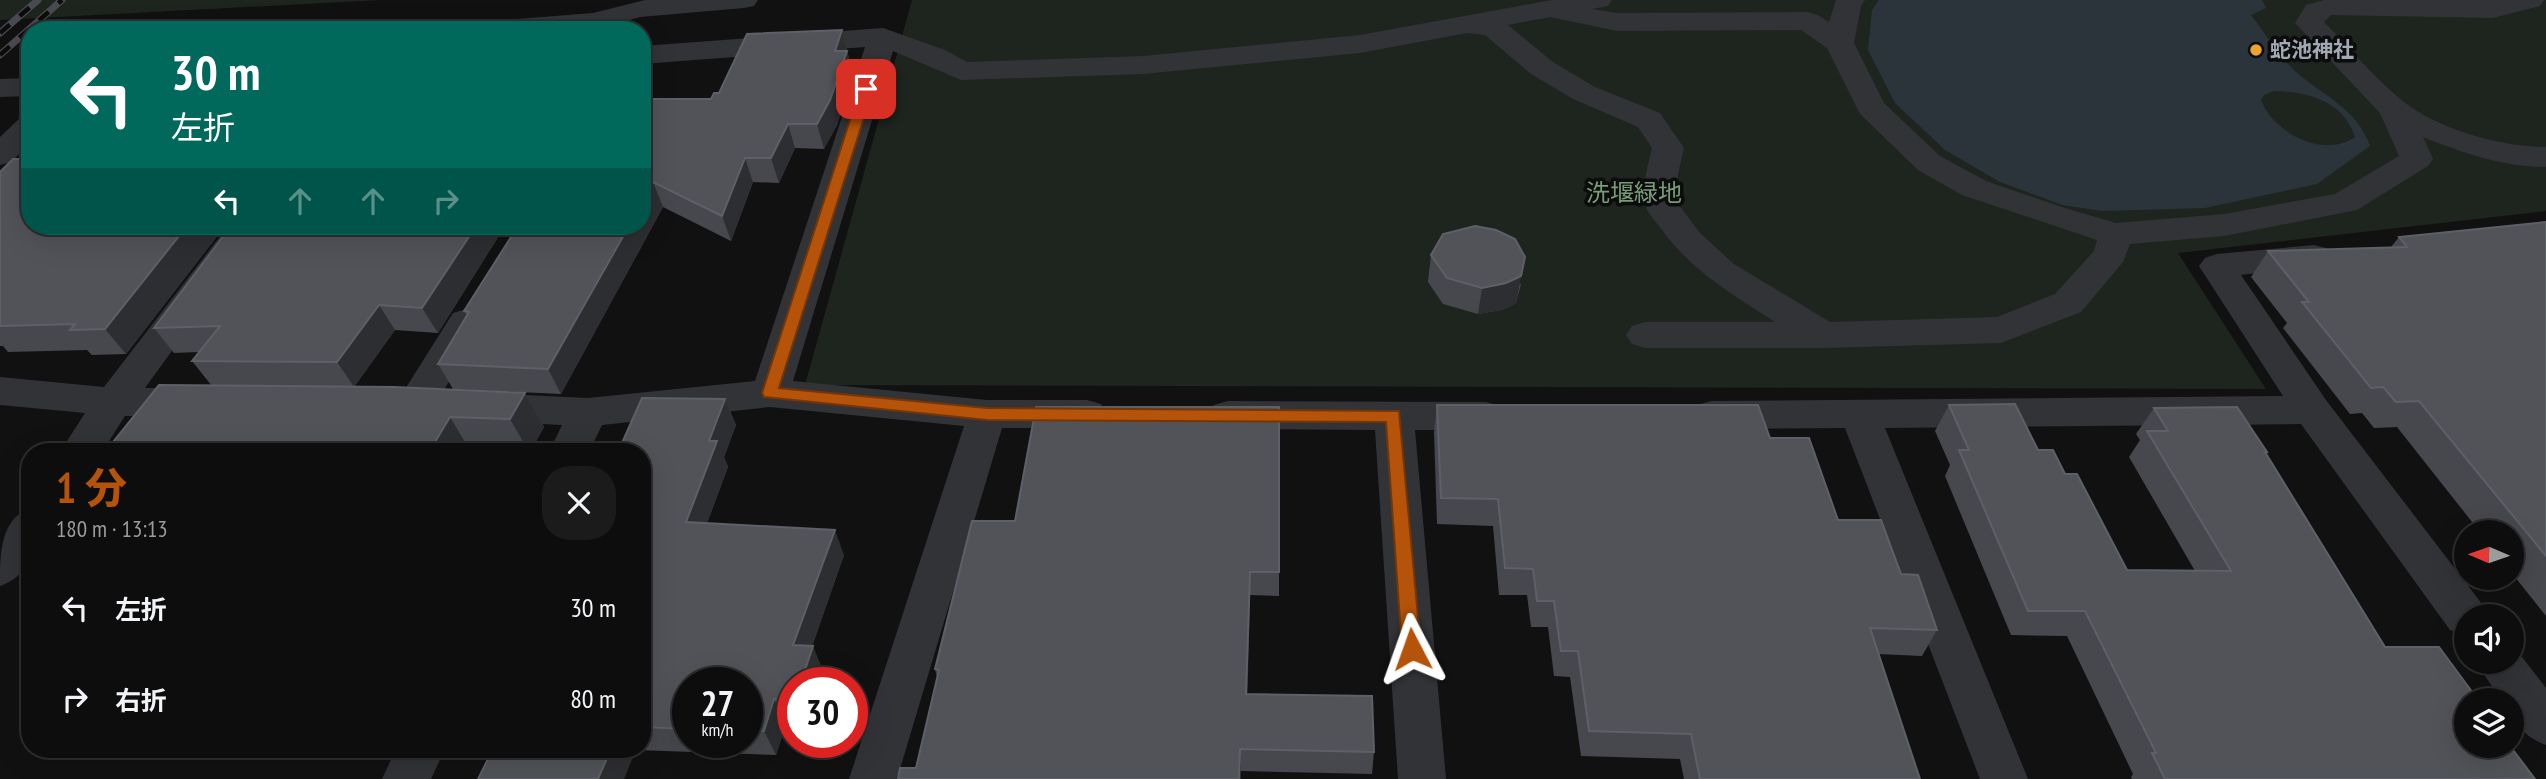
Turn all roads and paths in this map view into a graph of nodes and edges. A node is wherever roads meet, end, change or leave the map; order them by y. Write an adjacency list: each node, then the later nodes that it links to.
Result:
1 (744, 0): 7 (street)
2 (1598, 0): 6 (street)
3 (1852, 0): 11 (street)
4 (2288, 0): 8 (street)
5 (2530, 0): 8 (street)
6 (1545, 11): 9 (street); 11 (street)
7 (594, 21)
8 (2309, 23): 13 (street)
9 (1466, 24): 10 (street); 22 (street)
10 (883, 37): 12 (street); 24 (street)
11 (1839, 43): 17 (street)
12 (651, 54)
13 (2394, 109): 16 (street); 17 (street)
14 (21, 135): 15 (street)
15 (0, 155)
16 (2546, 157)
17 (2115, 234): 22 (street)
18 (239, 235): 25 (street)
19 (2341, 253): 29 (street)
20 (482, 297): 28 (street)
21 (1645, 335): 22 (street)
22 (1823, 335)
23 (0, 391): 25 (street)
24 (770, 393): 30 (street); 31 (street)
25 (114, 402): 26 (street); 38 (street)
26 (237, 402)
27 (375, 404): 28 (street)
28 (416, 404): 30 (street)
29 (2312, 410): 35 (street); 42 (street)
30 (588, 412): 39 (street)
31 (987, 414): 32 (street); 47 (street)
32 (1122, 415)
33 (1190, 415): 36 (street)
34 (1682, 415): 35 (street)
35 (1860, 415): 49 (street)
36 (1394, 416): 37 (street); 48 (street)
37 (1517, 416)
38 (85, 443)
39 (573, 443)
40 (21, 537): 41 (street)
41 (0, 568)
42 (2456, 604)
43 (2508, 674): 44 (street)
44 (2546, 724)
45 (416, 758): 46 (street)
46 (406, 779)
47 (873, 779)
48 (1422, 779)
49 (2004, 779)

